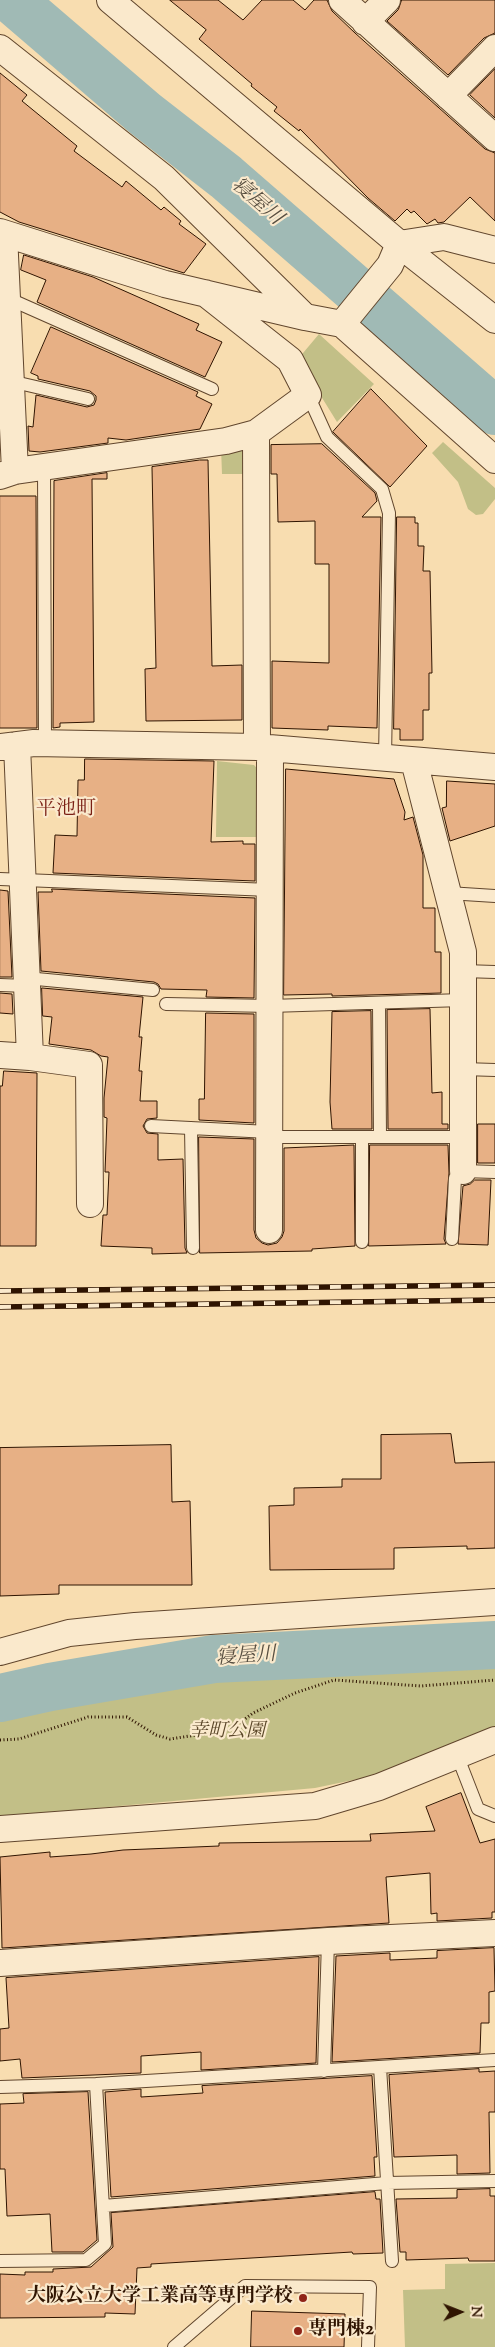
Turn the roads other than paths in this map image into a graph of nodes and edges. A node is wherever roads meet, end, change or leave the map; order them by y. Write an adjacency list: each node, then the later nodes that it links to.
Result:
1 (110, 0): 11 (street)
2 (342, 0): 4 (street)
3 (387, 0): 4 (street)
4 (365, 22): 7 (street)
5 (0, 48): 14 (street)
6 (495, 48): 7 (street)
7 (448, 96): 8 (street)
8 (495, 138)
9 (2, 233): 12 (street); 13 (street)
10 (495, 250): 11 (street)
11 (395, 254): 15 (street); 16 (street)
12 (205, 294): 14 (street); 19 (street)
13 (7, 298): 17 (street); 18 (lane)
14 (305, 317): 15 (street)
15 (346, 317): 22 (street)
16 (495, 320)
17 (10, 381): 20 (lane); 24 (street)
18 (212, 389)
19 (308, 395): 21 (street); 28 (lane)
20 (88, 399)
21 (256, 432): 23 (street); 27 (street)
22 (495, 460)
23 (44, 467): 24 (street); 25 (lane)
24 (7, 474)
25 (45, 744): 26 (street); 27 (street)
26 (8, 746): 31 (street)
27 (264, 748): 28 (street); 32 (street)
28 (385, 758): 29 (street)
29 (414, 761): 30 (street); 33 (street)
30 (495, 767)
31 (11, 880): 32 (lane); 37 (street)
32 (270, 890): 43 (street)
33 (448, 893): 34 (lane); 35 (street)
34 (495, 896)
35 (463, 971): 36 (lane); 40 (street)
36 (495, 972)
37 (27, 982): 38 (lane); 39 (lane); 45 (street)
38 (0, 985)
39 (152, 990)
40 (463, 1000): 41 (lane); 46 (street)
41 (379, 1003): 43 (lane); 52 (lane)
42 (166, 1004): 43 (lane)
43 (270, 1006): 50 (street)
44 (0, 1056): 45 (street)
45 (30, 1057): 56 (street)
46 (463, 1069): 47 (lane); 53 (street)
47 (495, 1070)
48 (151, 1126): 49 (lane)
49 (191, 1128): 50 (lane); 60 (lane)
50 (269, 1135): 51 (lane); 57 (street)
51 (362, 1137): 52 (lane); 59 (lane)
52 (380, 1137): 53 (lane)
53 (463, 1137): 54 (street)
54 (463, 1171): 55 (lane); 58 (lane)
55 (495, 1172)
56 (90, 1204)
57 (269, 1230)
58 (452, 1239)
59 (362, 1242)
60 (193, 1248)
61 (495, 1602): 62 (street)
62 (0, 1652)
63 (495, 1740): 64 (street)
64 (458, 1756): 65 (lane); 66 (street)
65 (495, 1816)
66 (0, 1829)
67 (495, 1933): 68 (street)
68 (328, 1941): 69 (street); 72 (lane)
69 (0, 1963)
70 (495, 2060): 71 (lane)
71 (380, 2067): 72 (lane); 76 (lane)
72 (324, 2070): 73 (lane)
73 (96, 2084): 74 (lane); 77 (lane)
74 (0, 2087)
75 (495, 2181): 76 (lane)
76 (387, 2183): 77 (lane); 79 (lane)
77 (103, 2206): 78 (lane)
78 (0, 2261)
79 (392, 2261)
80 (174, 2347): 81 (lane)
81 (368, 2347)

